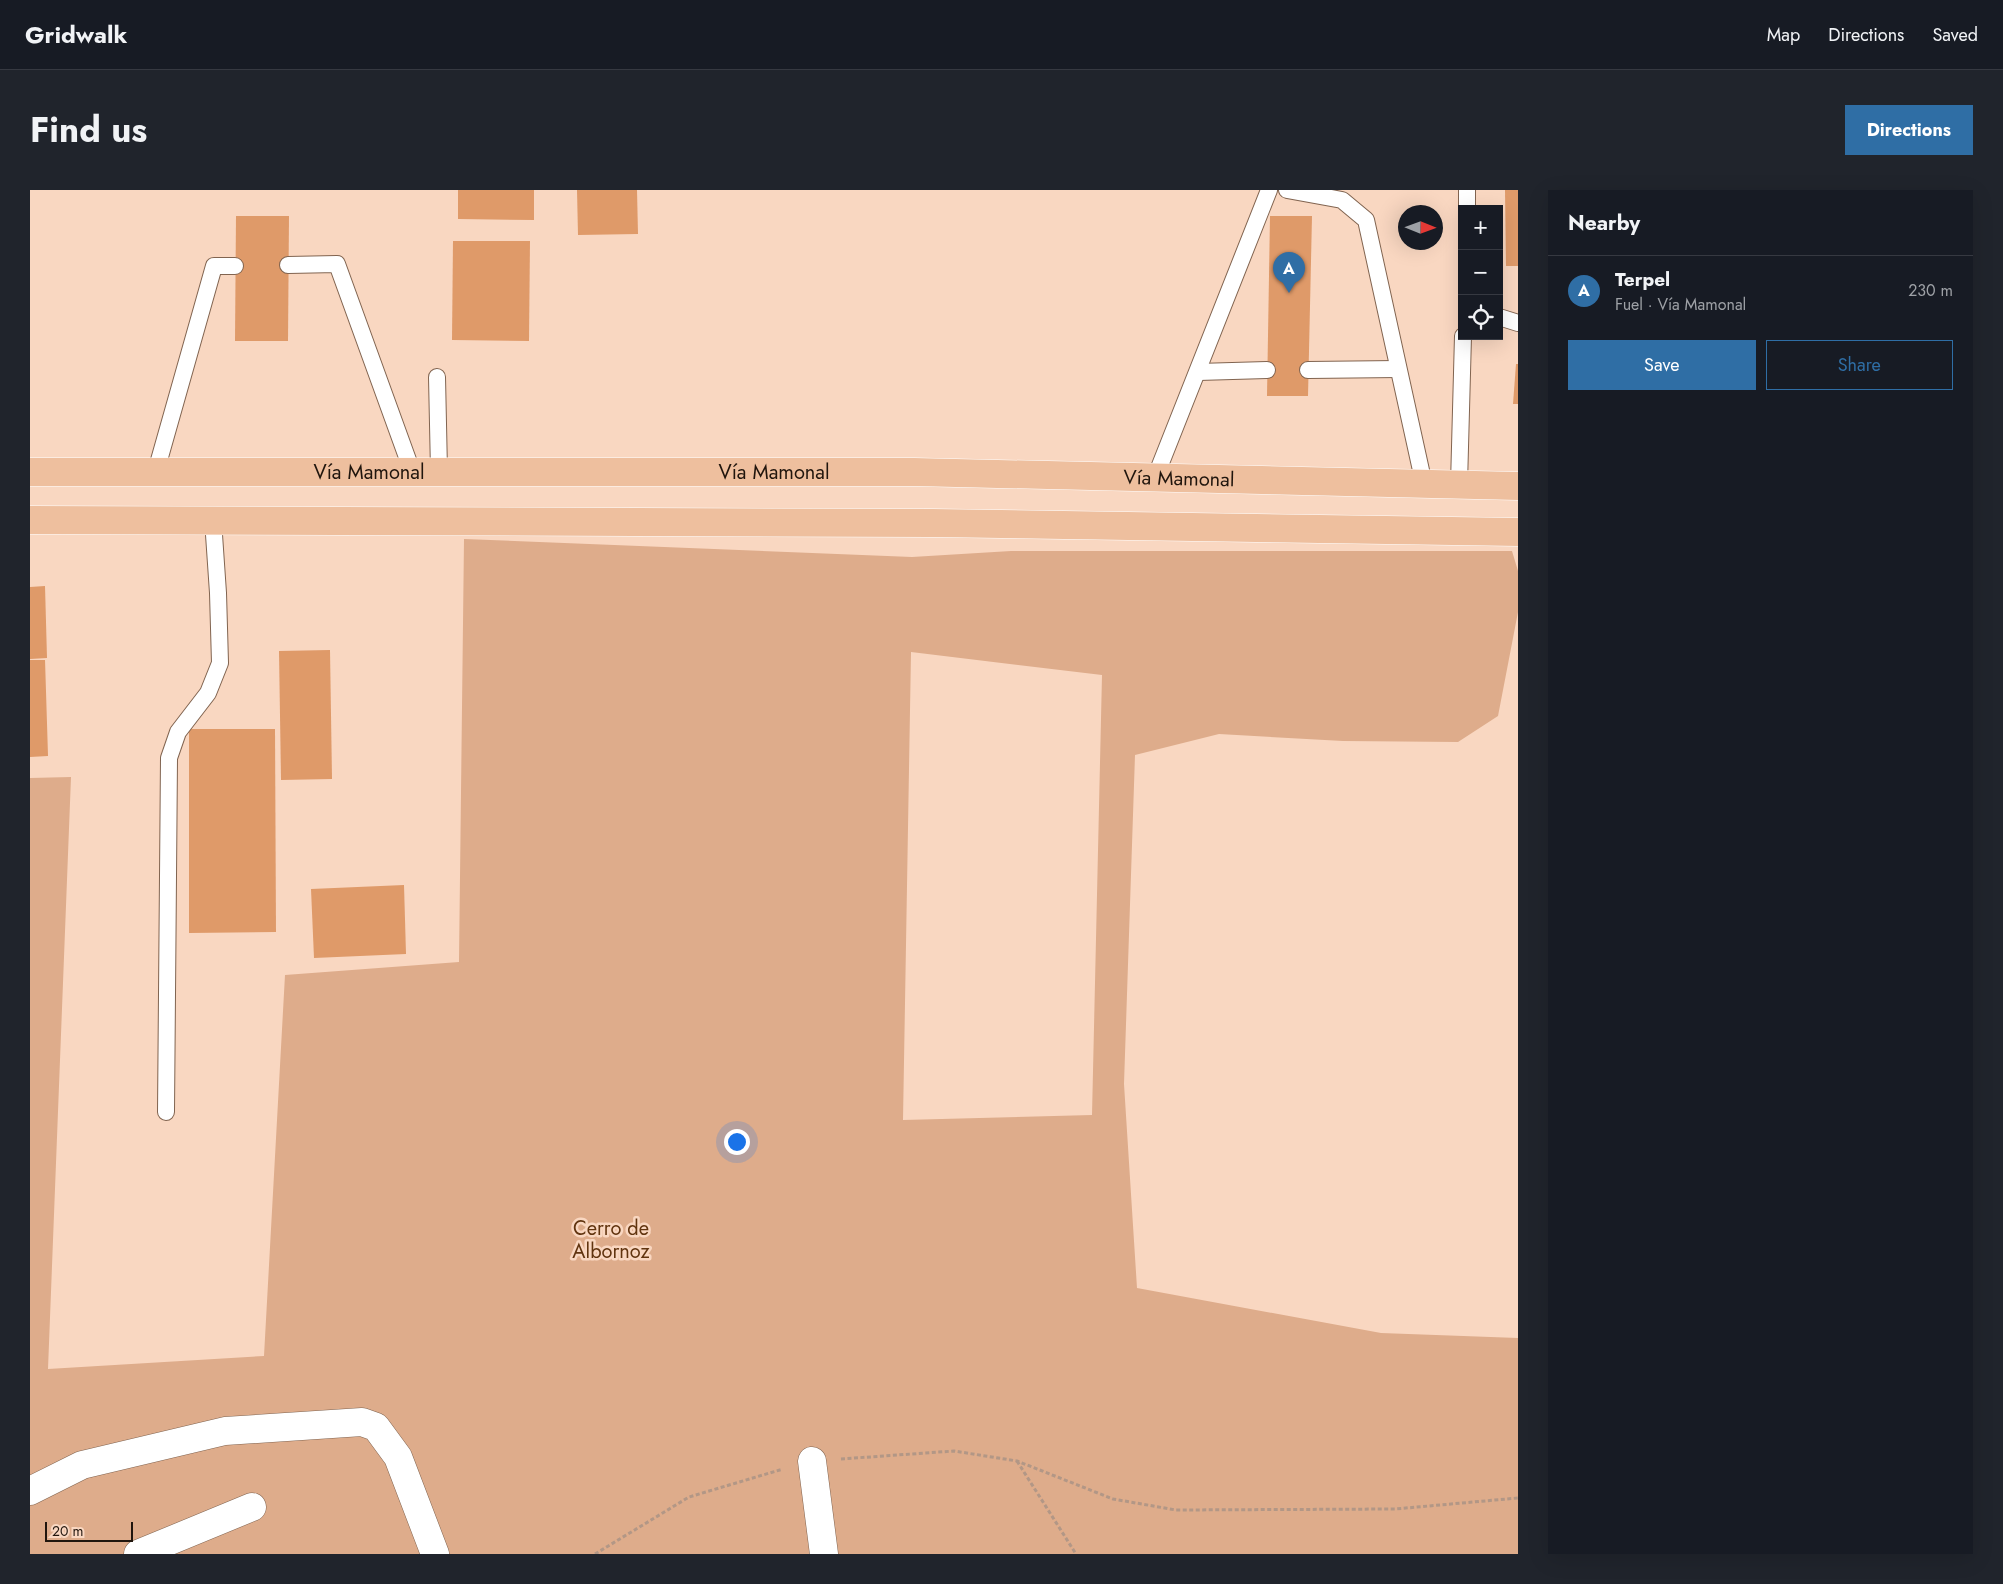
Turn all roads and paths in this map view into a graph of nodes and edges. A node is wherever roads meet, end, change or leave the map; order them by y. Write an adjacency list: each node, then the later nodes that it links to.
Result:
1 (1269, 190): 13 (lane)
2 (1287, 190): 10 (lane)
3 (1467, 190): 4 (lane)
4 (1466, 205)
5 (288, 265): 16 (lane)
6 (235, 266): 15 (lane)
7 (1503, 318): 8 (lane)
8 (1518, 324)
9 (1463, 340): 20 (lane)
10 (1398, 369): 12 (lane); 19 (lane)
11 (1267, 370): 13 (lane)
12 (1308, 370)
13 (1198, 372): 18 (lane)
14 (437, 377): 16 (lane)
15 (156, 471): 16 (main road, Vía Mamonal); 17 (main road, Vía Mamonal)
16 (425, 471): 18 (main road, Vía Mamonal)
17 (30, 472)
18 (1156, 478): 19 (main road, Vía Mamonal)
19 (1424, 484): 20 (main road, Vía Mamonal)
20 (1459, 484): 21 (main road, Vía Mamonal)
21 (1518, 486)
22 (30, 520): 23 (main road)
23 (213, 520): 24 (main road); 25 (lane)
24 (1518, 532)
25 (166, 1112)
26 (812, 1461): 27 (path); 33 (path); 34 (street)
27 (1017, 1461): 29 (path); 35 (path)
28 (30, 1491): 32 (street)
29 (1518, 1498)
30 (252, 1507): 31 (street)
31 (138, 1554)
32 (434, 1554)
33 (595, 1554)
34 (824, 1554)
35 (1076, 1554)

